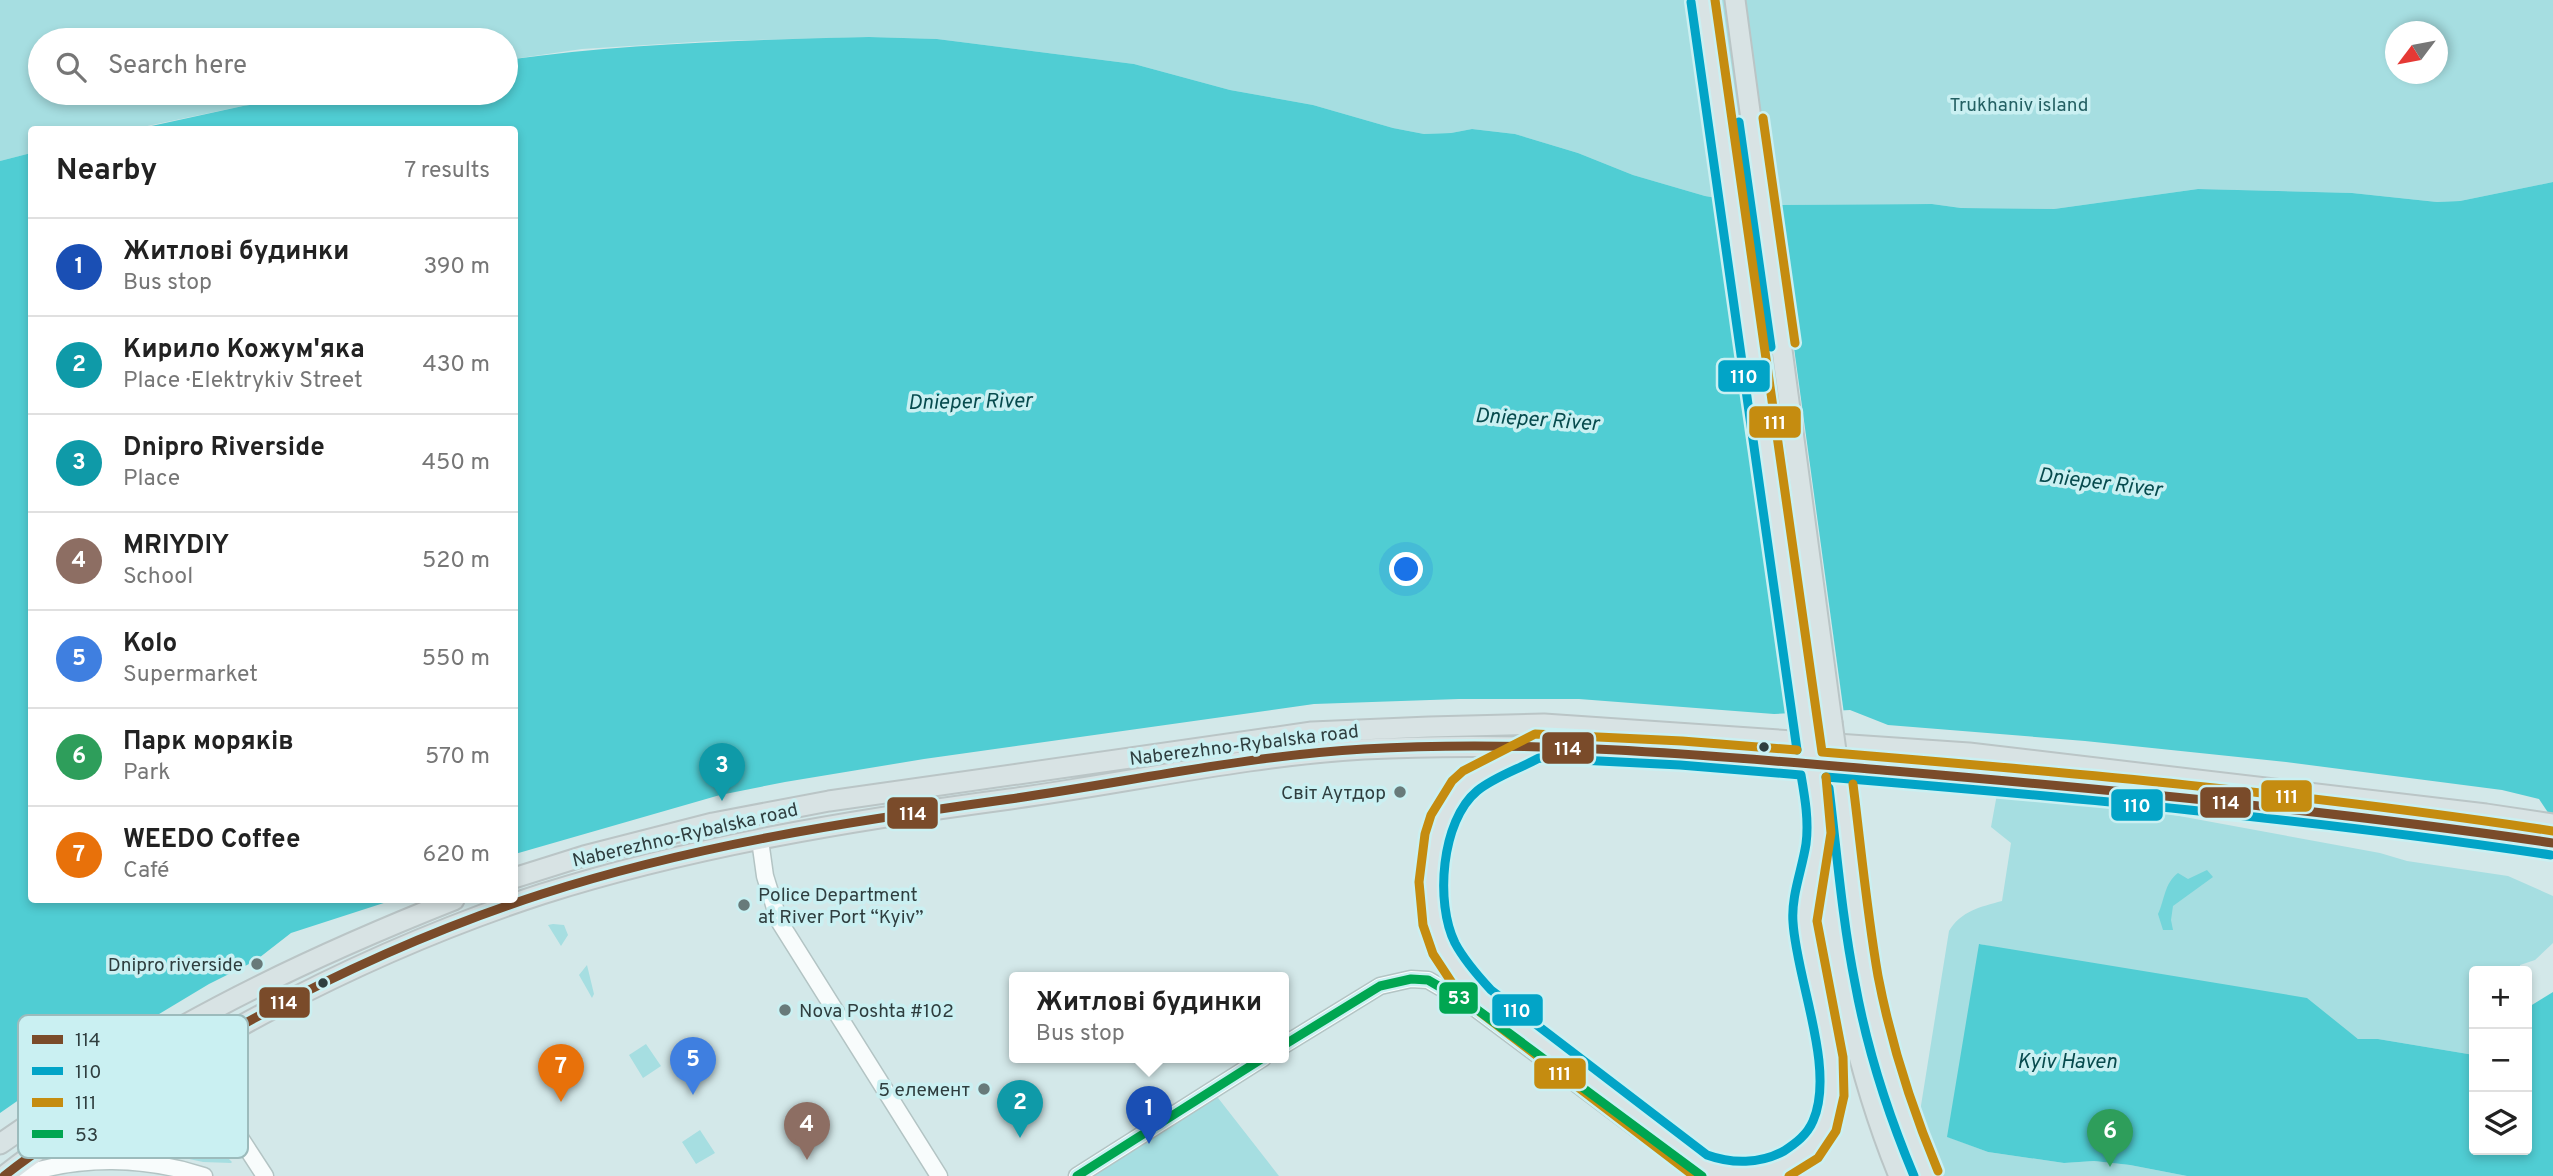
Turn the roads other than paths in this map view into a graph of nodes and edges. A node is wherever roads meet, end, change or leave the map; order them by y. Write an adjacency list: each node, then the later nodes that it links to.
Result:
1 (1703, 0): 6 (main road, bridge)
2 (1735, 0): 29 (main road, bridge)
3 (1536, 746): 4 (main road, Naberezhno-Rybalska road); 6 (main road); 7 (main road, Naberezhno-Rybalska road)
4 (2486, 823): 5 (main road); 8 (main road); 9 (main road, Naberezhno-Rybalska road)
5 (2553, 824)
6 (1819, 832): 28 (main road)
7 (760, 840): 12 (main road, Naberezhno-Rybalska road); 25 (street)
8 (2553, 843)
9 (518, 877)
10 (447, 903): 13 (main road)
11 (518, 903): 14 (main road, Naberezhno-Rybalska road)
12 (518, 903)
13 (207, 1015)
14 (248, 1021)
15 (1289, 1042): 27 (street)
16 (1255, 1063): 26 (street)
17 (18, 1131): 18 (main road)
18 (0, 1144)
19 (248, 1150): 24 (street)
20 (29, 1158): 21 (main road, Naberezhno-Rybalska road)
21 (4, 1176)
22 (20, 1176): 23 (street)
23 (204, 1176)
24 (265, 1176)
25 (939, 1176)
26 (1077, 1176)
27 (1702, 1176)
28 (1899, 1176)
29 (1927, 1176)

